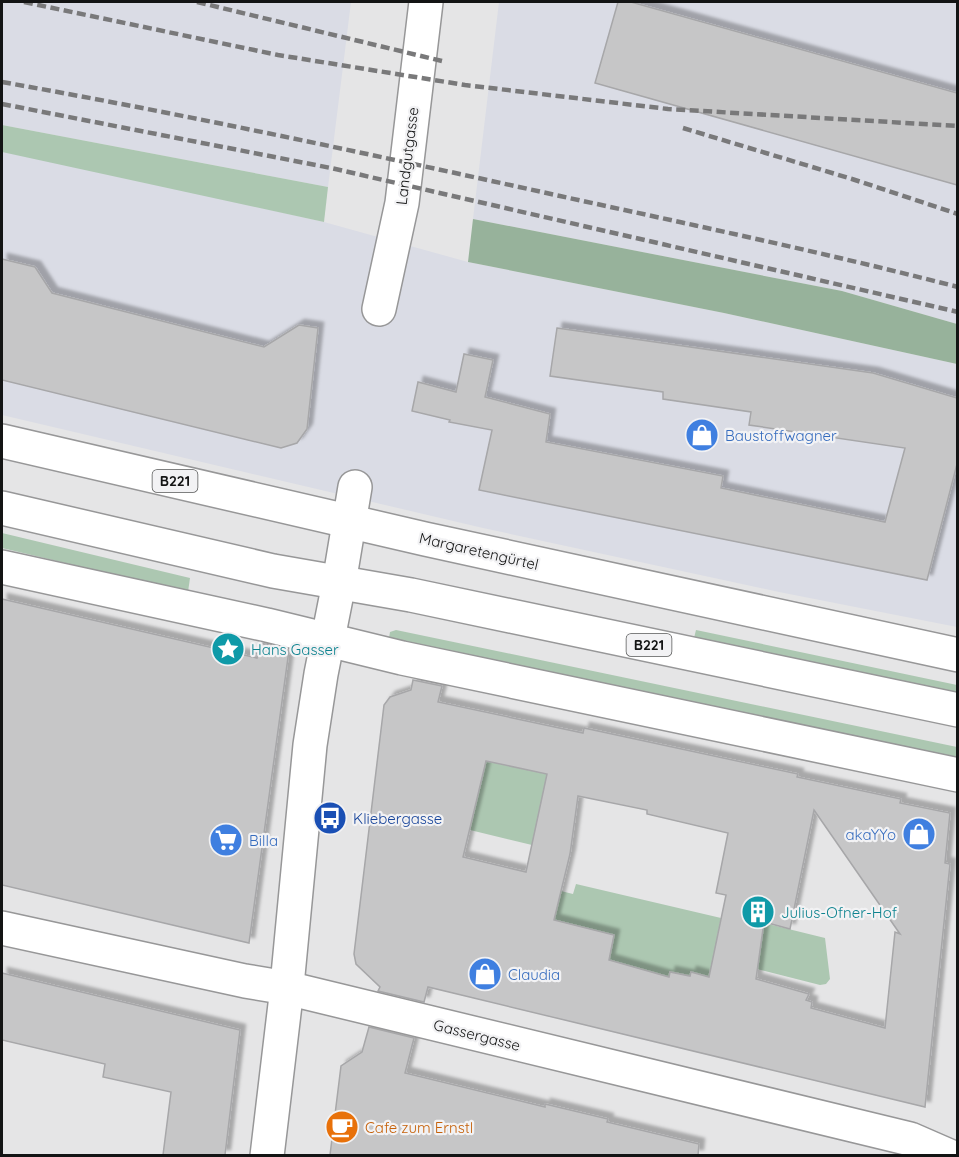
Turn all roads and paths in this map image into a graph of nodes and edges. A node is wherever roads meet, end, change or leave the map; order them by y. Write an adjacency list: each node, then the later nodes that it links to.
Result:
1 (426, 2): 2 (street, Landgutgasse)
2 (379, 309)
3 (2, 441): 6 (street, Margaretengürtel / B221)
4 (355, 487): 6 (street)
5 (2, 508): 8 (street, B221)
6 (349, 521): 8 (street); 10 (street, Margaretengürtel / B221)
7 (2, 567): 9 (street)
8 (339, 583): 9 (street); 11 (street, B221)
9 (328, 641): 12 (street); 14 (street)
10 (957, 655)
11 (957, 710)
12 (957, 775)
13 (2, 928): 14 (street, Gassergasse)
14 (287, 988): 16 (street); 17 (street, Gassergasse)
15 (957, 1146): 18 (street)
16 (267, 1155)
17 (949, 1155)
18 (956, 1155)

